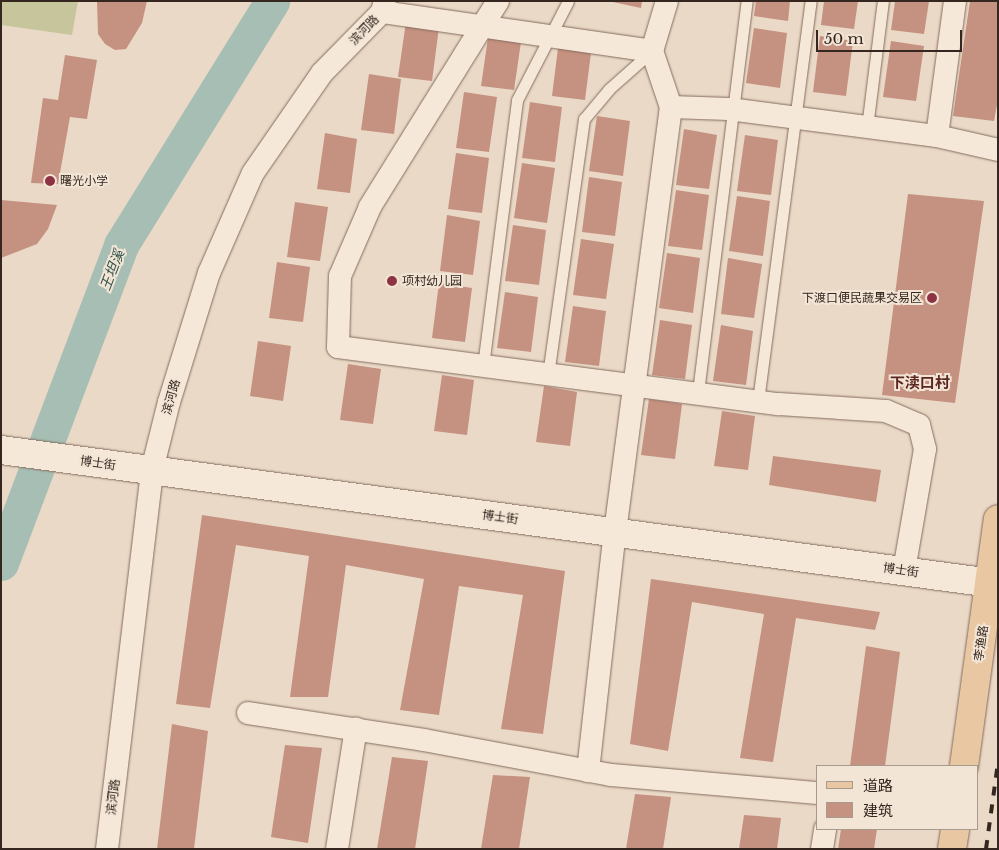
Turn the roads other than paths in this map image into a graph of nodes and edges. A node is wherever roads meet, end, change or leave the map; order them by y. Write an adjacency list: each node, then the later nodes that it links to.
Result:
1 (498, 1): 9 (street)
2 (568, 1): 10 (lane)
3 (667, 1): 11 (street)
4 (747, 1): 13 (lane)
5 (811, 1): 14 (lane)
6 (883, 1): 15 (lane)
7 (955, 1): 16 (street)
8 (383, 7): 9 (street); 24 (street, 滨河路)
9 (482, 25): 10 (street); 18 (street)
10 (549, 35): 11 (street); 18 (lane)
11 (652, 51): 12 (street); 19 (lane)
12 (671, 107): 13 (street); 20 (street)
13 (733, 110): 14 (street); 21 (lane)
14 (796, 118): 15 (street); 22 (lane)
15 (867, 127): 16 (street)
16 (937, 136): 17 (street)
17 (998, 150)
18 (483, 366): 19 (street)
19 (548, 375): 20 (street)
20 (635, 386): 21 (street); 26 (street)
21 (698, 392): 22 (street)
22 (758, 401): 27 (street)
23 (3, 450): 24 (street, 博士街)
24 (139, 468): 26 (street, 博士街); 36 (street); 37 (street, 滨河路)
25 (998, 519): 28 (main road, 李渔路)
26 (615, 532): 27 (street, 博士街); 32 (street)
27 (904, 570): 28 (street, 博士街)
28 (994, 583): 31 (main road, 李渔路)
29 (248, 713): 30 (street)
30 (356, 728): 32 (street); 38 (street)
31 (964, 765)
32 (588, 771): 33 (street)
33 (816, 793)
34 (825, 830): 39 (street)
35 (955, 830): 40 (main road)
36 (96, 849)
37 (107, 849)
38 (337, 849)
39 (822, 849)
40 (952, 849)

